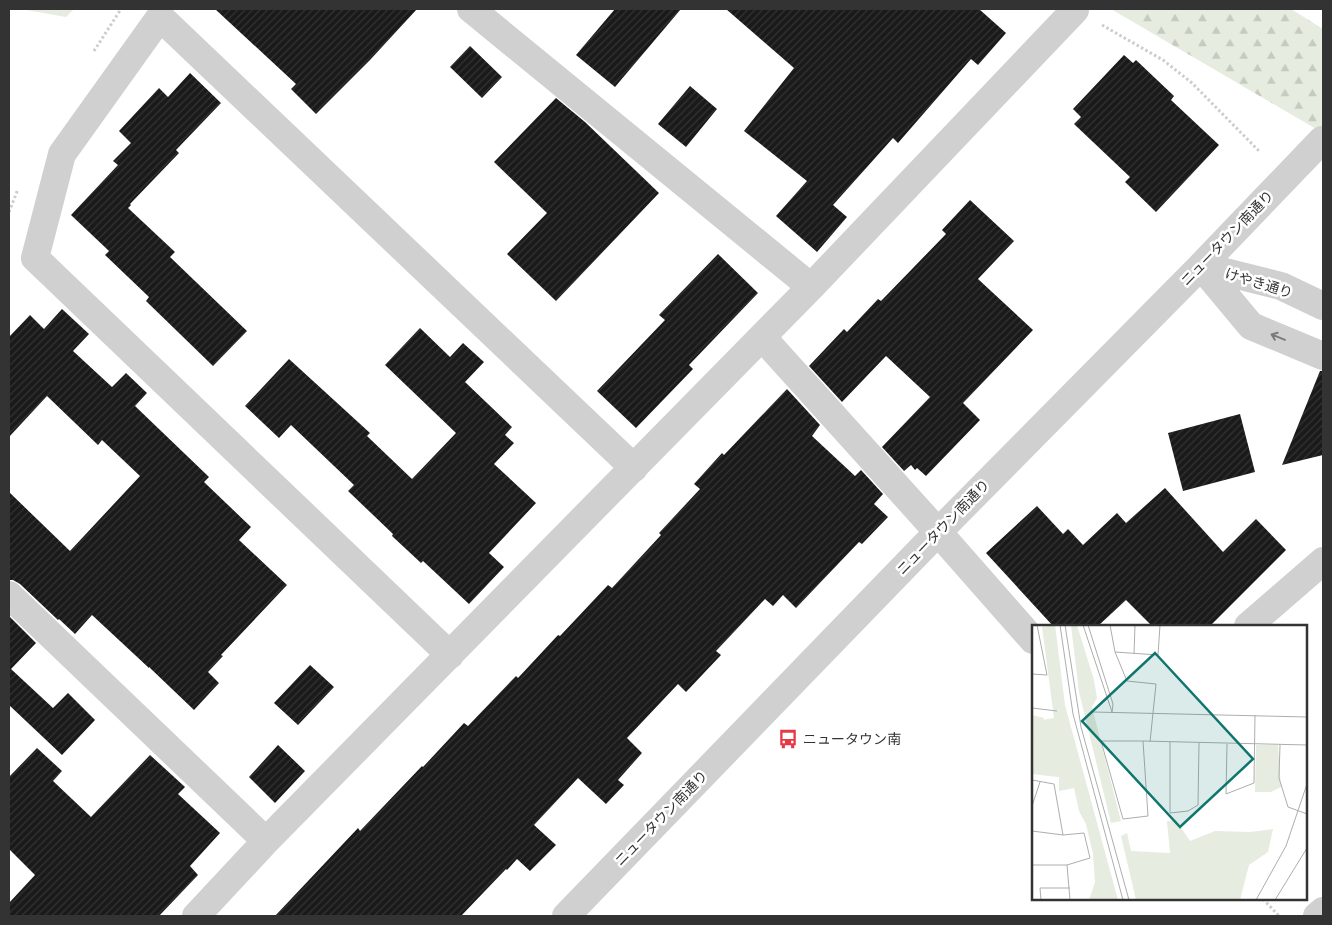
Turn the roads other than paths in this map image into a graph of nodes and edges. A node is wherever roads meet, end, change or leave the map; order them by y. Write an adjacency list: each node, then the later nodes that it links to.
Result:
1 (471, 9): 5 (street)
2 (1074, 10): 5 (street)
3 (1322, 140): 4 (street, ニュータウン南通り)
4 (1201, 266): 6 (street, けやき通り); 8 (street, けやき通り, one-way to 4); 10 (street, ニュータウン南通り)
5 (810, 288): 7 (street)
6 (1323, 306)
7 (762, 337): 9 (street); 10 (street)
8 (1323, 356)
9 (634, 468): 15 (street); 15 (street)
10 (938, 532): 14 (street); 19 (street, ニュータウン南通り)
11 (1323, 561): 13 (street)
12 (9, 595): 16 (street)
13 (1249, 625)
14 (1032, 639)
15 (450, 655): 16 (street)
16 (266, 841): 18 (street)
17 (1323, 911): 20 (street)
18 (196, 916)
19 (566, 916)
20 (1317, 916)

